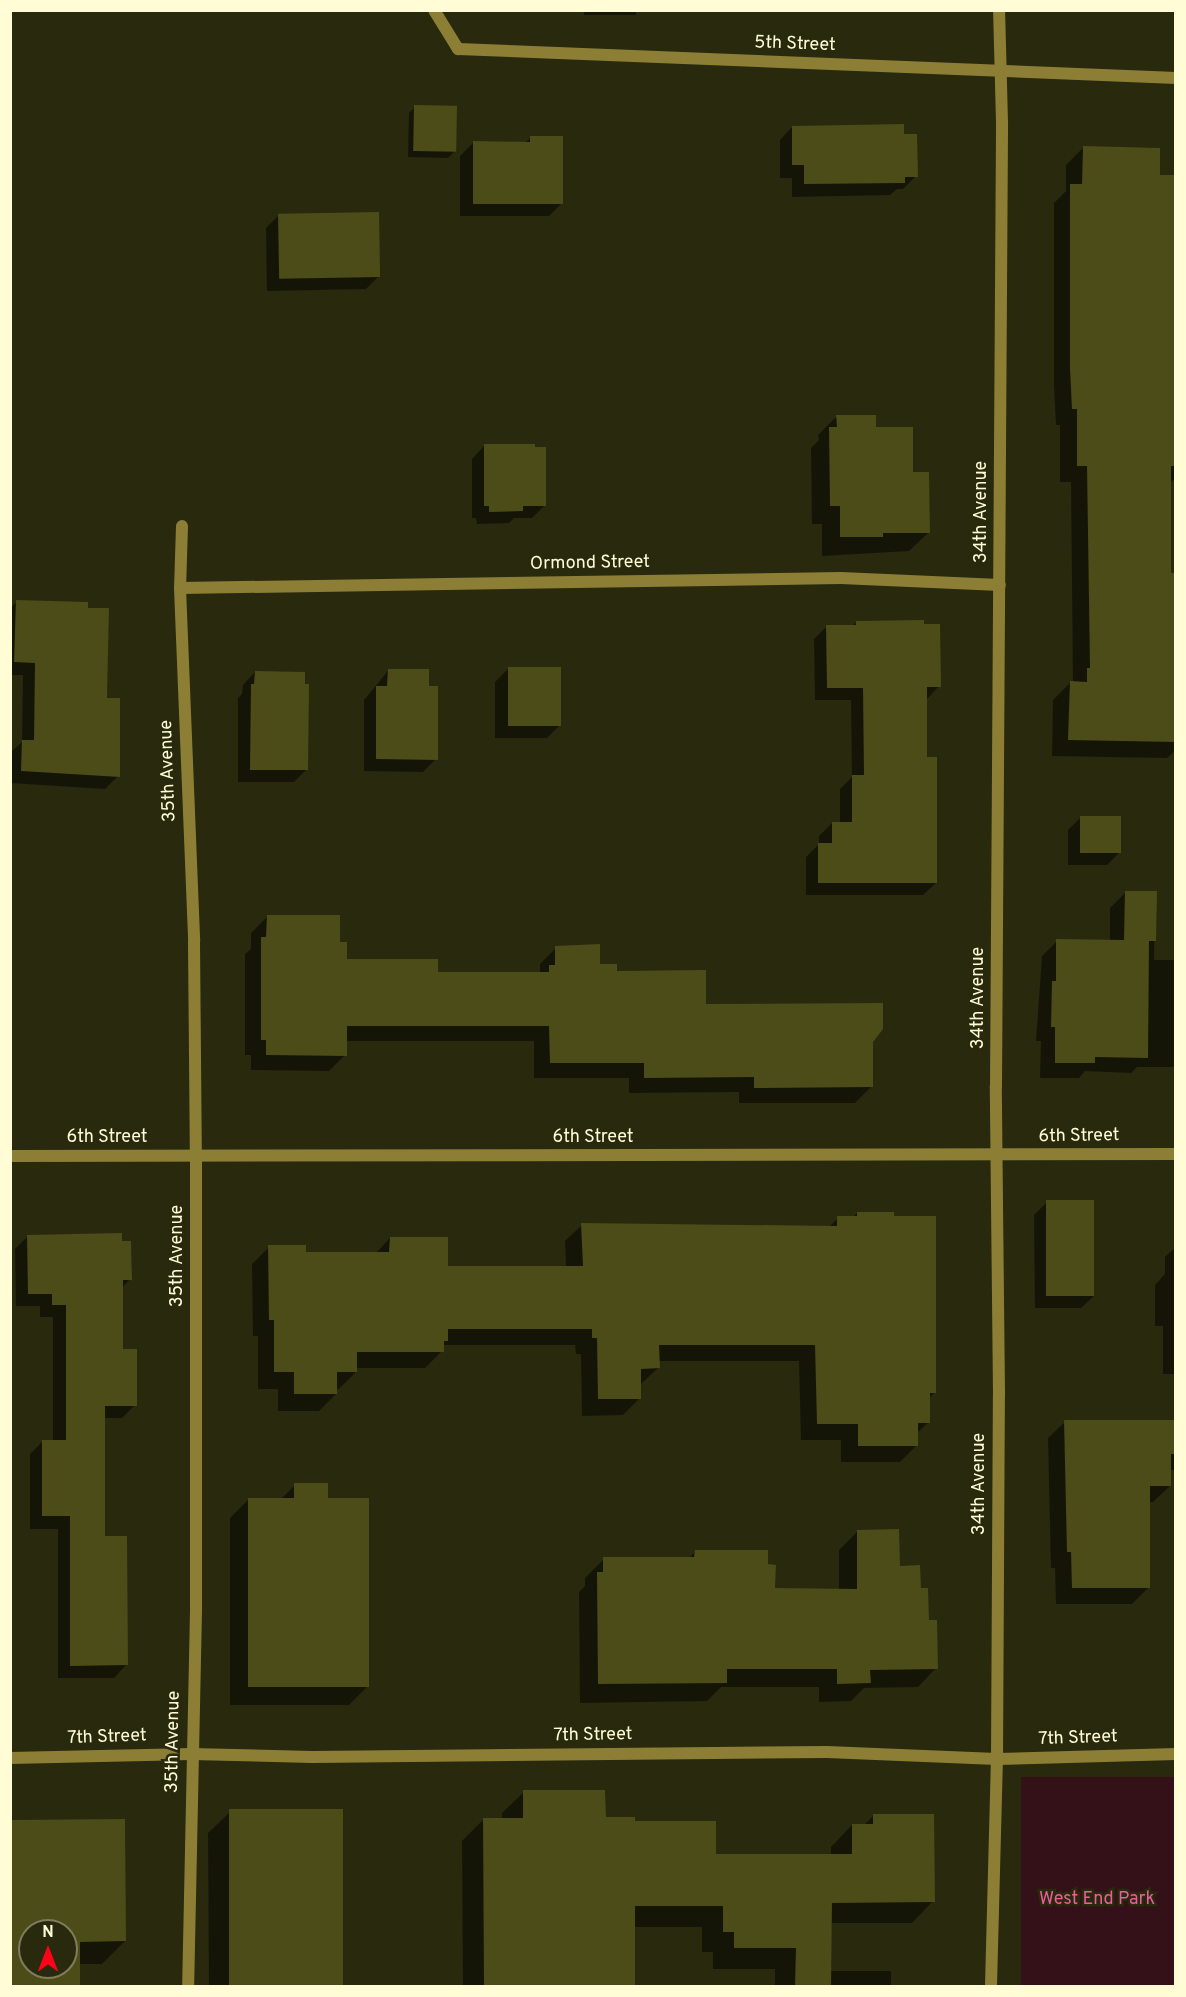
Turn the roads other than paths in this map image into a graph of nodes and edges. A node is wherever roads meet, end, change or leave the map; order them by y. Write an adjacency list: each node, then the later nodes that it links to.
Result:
1 (434, 10): 3 (street, 5th Street)
2 (999, 10): 3 (street, 34th Avenue)
3 (999, 71): 4 (street, 5th Street); 6 (street, 34th Avenue)
4 (1176, 78)
5 (182, 526): 7 (street, 35th Avenue)
6 (1000, 585): 7 (street, Ormond Street); 11 (street, 34th Avenue)
7 (180, 588): 10 (street, 35th Avenue)
8 (1176, 1154): 11 (street, 6th Street)
9 (10, 1156): 10 (street, 6th Street)
10 (196, 1156): 11 (street, 6th Street); 12 (street, 35th Avenue)
11 (997, 1156): 15 (street, 34th Avenue)
12 (191, 1754): 14 (street, 7th Street); 15 (street, 7th Street); 16 (street, 35th Avenue)
13 (1176, 1754): 15 (street, 7th Street)
14 (10, 1758)
15 (997, 1759): 17 (street, 34th Avenue)
16 (188, 1986)
17 (991, 1986)

